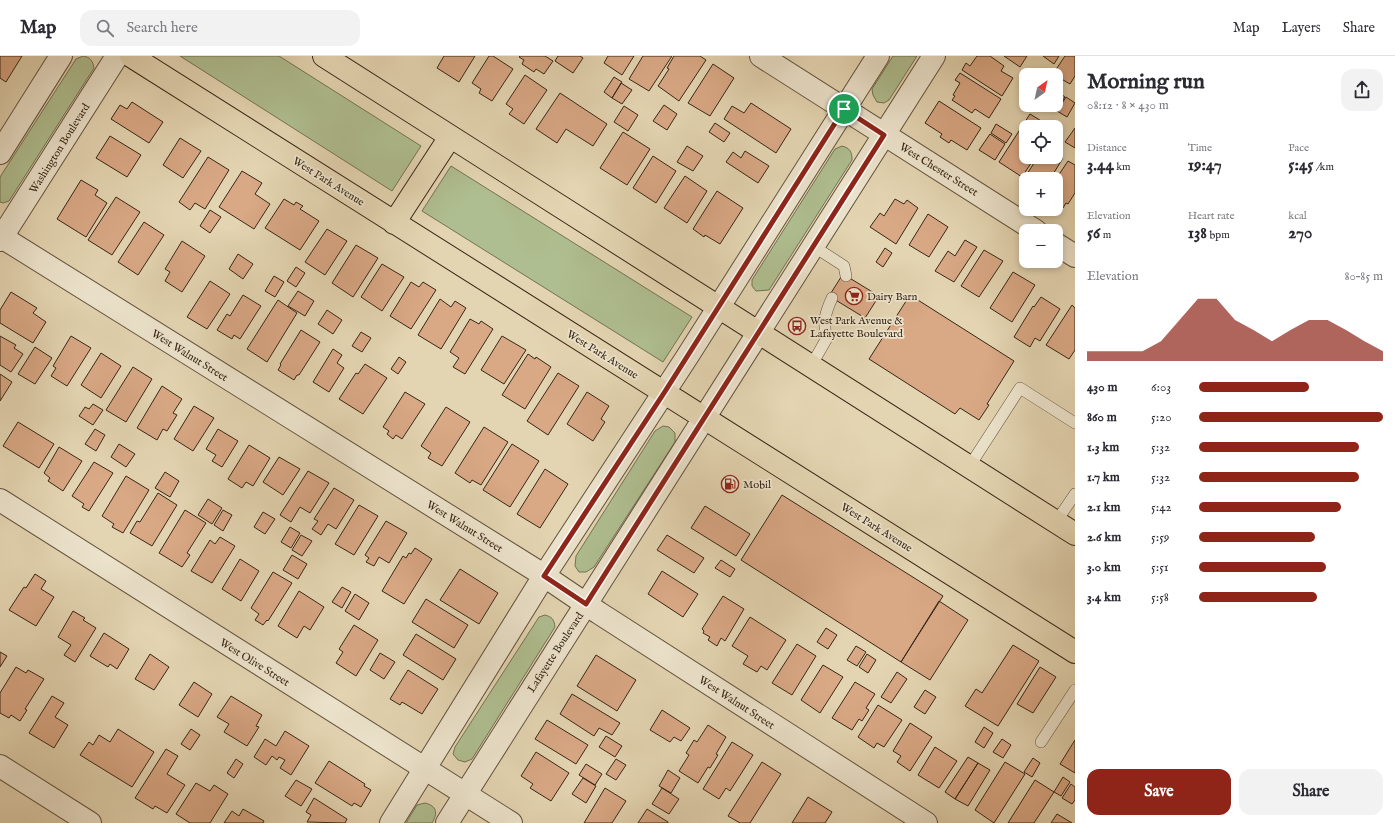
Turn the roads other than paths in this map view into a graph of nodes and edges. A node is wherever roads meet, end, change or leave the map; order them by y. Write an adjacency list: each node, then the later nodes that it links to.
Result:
1 (61, 56): 11 (street)
2 (117, 56): 14 (street, Washington Boulevard)
3 (130, 56): 12 (highway, West Park Avenue)
4 (324, 56): 10 (highway)
5 (761, 56): 8 (street, West Chester Street)
6 (878, 56): 8 (street)
7 (934, 56): 9 (street, Lafayette Boulevard)
8 (844, 109): 9 (street, West Chester Street); 20 (street)
9 (884, 135): 13 (street, West Chester Street); 15 (street, Lafayette Boulevard)
10 (450, 137): 12 (highway); 20 (highway)
11 (0, 153)
12 (394, 222): 23 (highway, West Park Avenue)
13 (1025, 224)
14 (1, 238): 31 (street, West Walnut Street)
15 (813, 246): 18 (lane); 21 (street, Lafayette Boulevard)
16 (1063, 248): 17 (street)
17 (1075, 256)
18 (846, 276)
19 (832, 298): 22 (lane)
20 (719, 308): 21 (highway); 23 (street)
21 (758, 333): 22 (highway); 24 (street, Lafayette Boulevard)
22 (811, 366): 26 (highway)
23 (664, 393): 24 (highway, West Park Avenue); 31 (street)
24 (704, 418): 32 (street, Lafayette Boulevard); 33 (highway, West Park Avenue)
25 (1075, 424): 26 (lane)
26 (969, 467): 29 (highway)
27 (1075, 494): 29 (lane)
28 (0, 500): 37 (street, West Olive Street)
29 (1056, 522): 30 (highway)
30 (1075, 534)
31 (544, 576): 32 (street, West Walnut Street); 37 (street)
32 (586, 604): 38 (street, Lafayette Boulevard); 43 (street, West Walnut Street)
33 (1075, 652)
34 (1075, 690): 35 (lane)
35 (1041, 742)
36 (0, 766): 39 (street)
37 (424, 769): 38 (street, West Olive Street); 40 (street)
38 (465, 794): 41 (street, Lafayette Boulevard); 42 (street, West Olive Street)
39 (90, 823)
40 (391, 823)
41 (447, 823)
42 (511, 823)
43 (926, 823)

